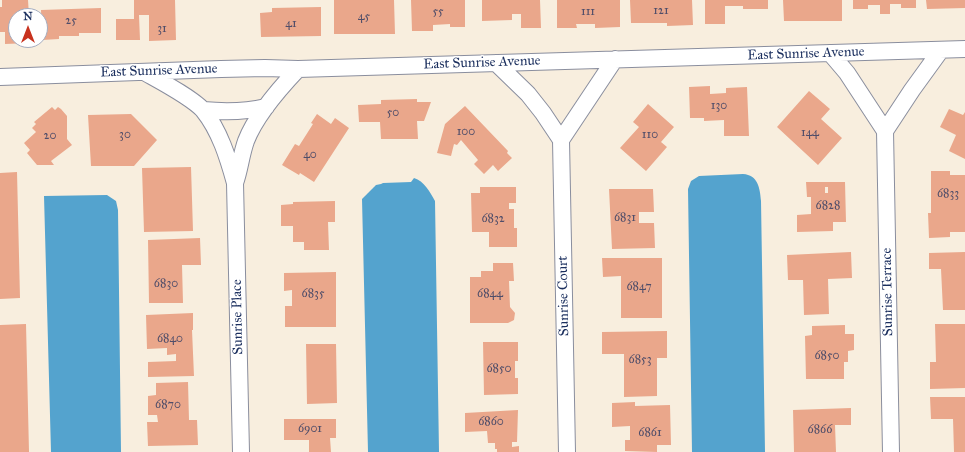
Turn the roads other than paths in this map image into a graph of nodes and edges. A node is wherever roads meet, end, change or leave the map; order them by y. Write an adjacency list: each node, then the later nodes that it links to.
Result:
1 (965, 49): 2 (street, East Sunrise Avenue)
2 (941, 50): 3 (street, East Sunrise Avenue); 11 (street)
3 (830, 53): 4 (street, East Sunrise Avenue); 11 (street)
4 (615, 59): 5 (street, East Sunrise Avenue); 12 (street)
5 (496, 63): 6 (street, East Sunrise Avenue); 12 (street)
6 (298, 69): 7 (street, East Sunrise Avenue); 9 (street, Sunrise Place)
7 (143, 72): 8 (street, East Sunrise Avenue); 10 (street, Sunrise Place)
8 (0, 77)
9 (266, 107): 10 (street); 13 (street, Sunrise Place)
10 (203, 110): 13 (street, Sunrise Place)
11 (885, 131): 16 (street, Sunrise Terrace)
12 (561, 140): 15 (street, Sunrise Court)
13 (235, 183): 14 (street, Sunrise Place)
14 (241, 452)
15 (566, 452)
16 (891, 452)

